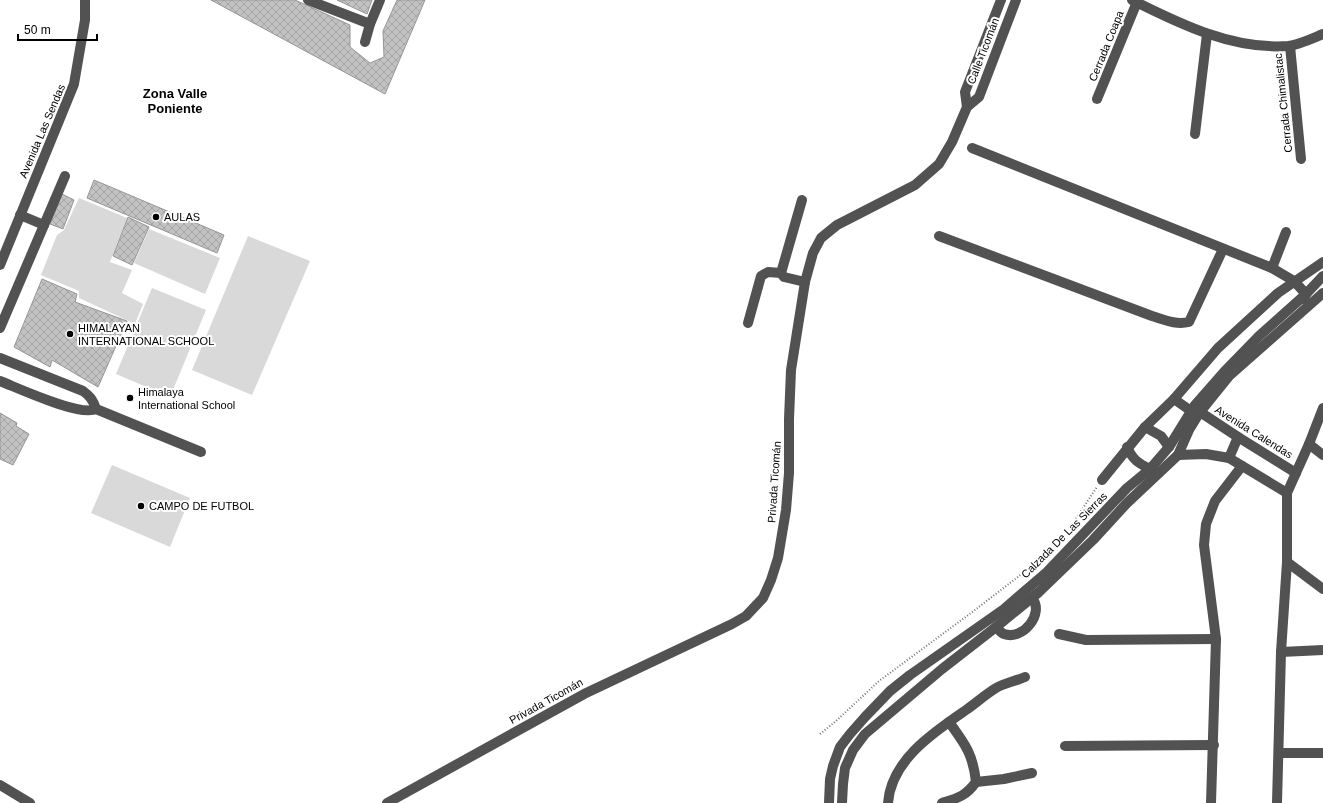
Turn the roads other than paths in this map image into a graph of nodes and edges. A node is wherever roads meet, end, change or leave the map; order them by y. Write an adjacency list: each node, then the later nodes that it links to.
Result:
1 (84, 0): 20 (street, Avenida Las Sendas)
2 (308, 0): 7 (street)
3 (380, 0): 7 (street)
4 (1001, 0): 13 (street, Calle Ticomán)
5 (1016, 0): 13 (street, Calle Ticomán)
6 (1134, 1): 8 (street); 12 (street, Cerrada Coapa)
7 (370, 24): 10 (street)
8 (1207, 34): 11 (street); 14 (street)
9 (1323, 34): 11 (street)
10 (365, 42)
11 (1290, 46): 16 (street, Cerrada Chimalistac)
12 (1097, 99)
13 (967, 107): 18 (street, Calle Ticomán)
14 (1195, 134)
15 (972, 148): 24 (street)
16 (1301, 159)
17 (65, 176): 21 (street)
18 (914, 185): 31 (street, Privada Ticomán)
19 (802, 200): 28 (street)
20 (20, 215): 21 (street); 26 (street, Avenida Las Sendas)
21 (44, 225): 36 (street)
22 (1286, 232): 27 (street)
23 (939, 236): 24 (street)
24 (1223, 249): 27 (street)
25 (1323, 262): 30 (street, Calzada De Las Sierras)
26 (0, 265)
27 (1272, 268): 30 (street)
28 (782, 273): 31 (street); 35 (street)
29 (1323, 276): 33 (street, Calzada De Las Sierras)
30 (1294, 281): 33 (street); 40 (street, Calzada De Las Sierras)
31 (805, 282): 76 (street, Privada Ticomán)
32 (1323, 293): 34 (street, Calzada De Las Sierras)
33 (1306, 294): 34 (street); 38 (street, Calzada De Las Sierras)
34 (1291, 322): 38 (street, Calzada De Las Sierras)
35 (748, 323)
36 (0, 328)
37 (0, 358): 42 (street)
38 (1227, 374): 43 (street, Calzada De Las Sierras)
39 (0, 381): 42 (street)
40 (1174, 399): 43 (street, Avenida Calendas); 44 (street, Calzada De Las Sierras)
41 (1323, 408): 46 (street)
42 (96, 409): 49 (street)
43 (1196, 412): 45 (street, Avenida Calendas); 48 (street, Calzada De Las Sierras); 50 (street, Calzada De Las Sierras)
44 (1145, 427): 47 (street, Calzada De Las Sierras); 48 (street)
45 (1238, 438): 52 (street); 55 (street, Avenida Calendas)
46 (1309, 444): 51 (street); 55 (street)
47 (1128, 447): 54 (street); 56 (street, Calzada De Las Sierras)
48 (1169, 447): 54 (street, Calzada De Las Sierras)
49 (201, 452)
50 (1178, 455): 52 (street); 60 (street, Calzada De Las Sierras)
51 (1323, 455)
52 (1229, 458): 53 (street)
53 (1242, 466): 57 (street); 63 (street)
54 (1150, 469): 77 (street, Calzada De Las Sierras)
55 (1296, 473): 57 (street)
56 (1102, 480)
57 (1287, 493): 58 (street)
58 (1287, 562): 59 (street); 65 (street)
59 (1323, 589)
60 (1032, 598): 61 (street, Calzada De Las Sierras); 61 (street)
61 (996, 627): 78 (street, Calzada De Las Sierras)
62 (1059, 634): 63 (street)
63 (1216, 639): 68 (street)
64 (1323, 650): 65 (street)
65 (1281, 652): 70 (street)
66 (1025, 677): 67 (street)
67 (949, 722): 73 (street); 79 (street)
68 (1214, 745): 69 (street); 81 (street)
69 (1065, 746)
70 (1280, 753): 71 (street); 82 (street)
71 (1323, 753)
72 (1032, 773): 73 (street)
73 (976, 782): 80 (street)
74 (0, 785): 75 (street)
75 (30, 803)
76 (387, 803)
77 (829, 803)
78 (842, 803)
79 (888, 803)
80 (942, 803)
81 (1211, 803)
82 (1277, 803)

